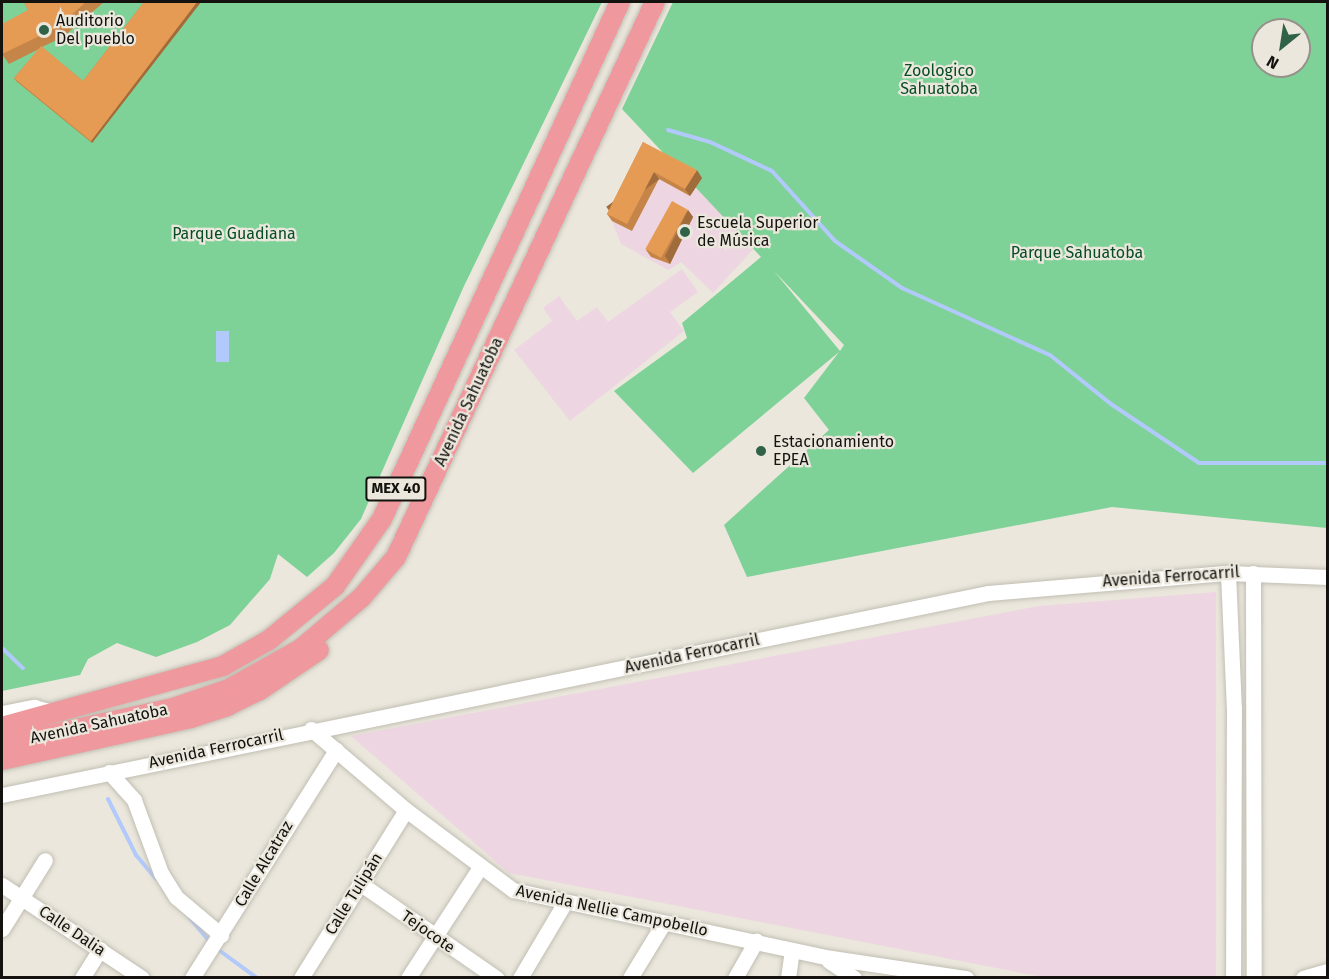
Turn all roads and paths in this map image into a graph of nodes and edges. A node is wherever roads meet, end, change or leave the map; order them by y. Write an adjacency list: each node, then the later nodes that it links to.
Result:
1 (620, 2): 10 (main road, Avenida Sahuatoba / MEX 40)
2 (655, 2): 3 (main road, Avenida Sahuatoba / MEX 40)
3 (396, 557): 13 (main road, Avenida Sahuatoba / MEX 40); 15 (main road)
4 (1228, 573): 5 (street, Avenida Ferrocarril); 7 (street); 12 (street, Avenida Ferrocarril)
5 (1253, 573): 6 (street, Avenida Ferrocarril); 8 (street)
6 (1328, 577)
7 (1234, 708): 8 (street); 19 (street)
8 (1253, 708): 20 (street)
9 (2, 712): 10 (street)
10 (56, 713): 11 (main road, Avenida Sahuatoba / MEX 40)
11 (2, 727)
12 (311, 729): 14 (street, Avenida Nellie Campobello); 16 (street, Avenida Ferrocarril)
13 (2, 745)
14 (336, 750): 18 (street, Avenida Nellie Campobello); 29 (street, Calle Alcatraz)
15 (2, 760)
16 (109, 772): 17 (street, Avenida Ferrocarril); 29 (street)
17 (2, 795)
18 (406, 810): 22 (street, Avenida Nellie Campobello); 23 (street, Calle Tulipán)
19 (1234, 852): 20 (street); 48 (street)
20 (1253, 852): 49 (street)
21 (45, 860): 25 (street)
22 (480, 867): 26 (street, Avenida Nellie Campobello); 30 (street)
23 (361, 884): 30 (street, Tejocote); 39 (street, Calle Tulipán)
24 (2, 885): 25 (street, Calle Dalia)
25 (21, 897): 28 (street); 32 (street, Calle Dalia)
26 (564, 904): 27 (street, Avenida Nellie Campobello); 42 (street)
27 (663, 924): 31 (street, Avenida Nellie Campobello); 43 (street)
28 (2, 929)
29 (222, 936): 38 (street, Calle Alcatraz)
30 (434, 937): 40 (street); 41 (street, Tejocote)
31 (756, 941): 33 (street, Avenida Nellie Campobello); 44 (street)
32 (100, 950): 36 (street); 37 (street, Calle Dalia)
33 (792, 950): 34 (street, Avenida Nellie Campobello); 45 (street)
34 (825, 957): 46 (street); 47 (street, Avenida Nellie Campobello)
35 (1328, 971): 50 (street)
36 (82, 978)
37 (142, 978)
38 (192, 978)
39 (301, 978)
40 (408, 978)
41 (496, 978)
42 (520, 978)
43 (630, 978)
44 (735, 978)
45 (788, 978)
46 (854, 978)
47 (966, 978)
48 (1233, 978)
49 (1254, 978)
50 (1304, 978)

